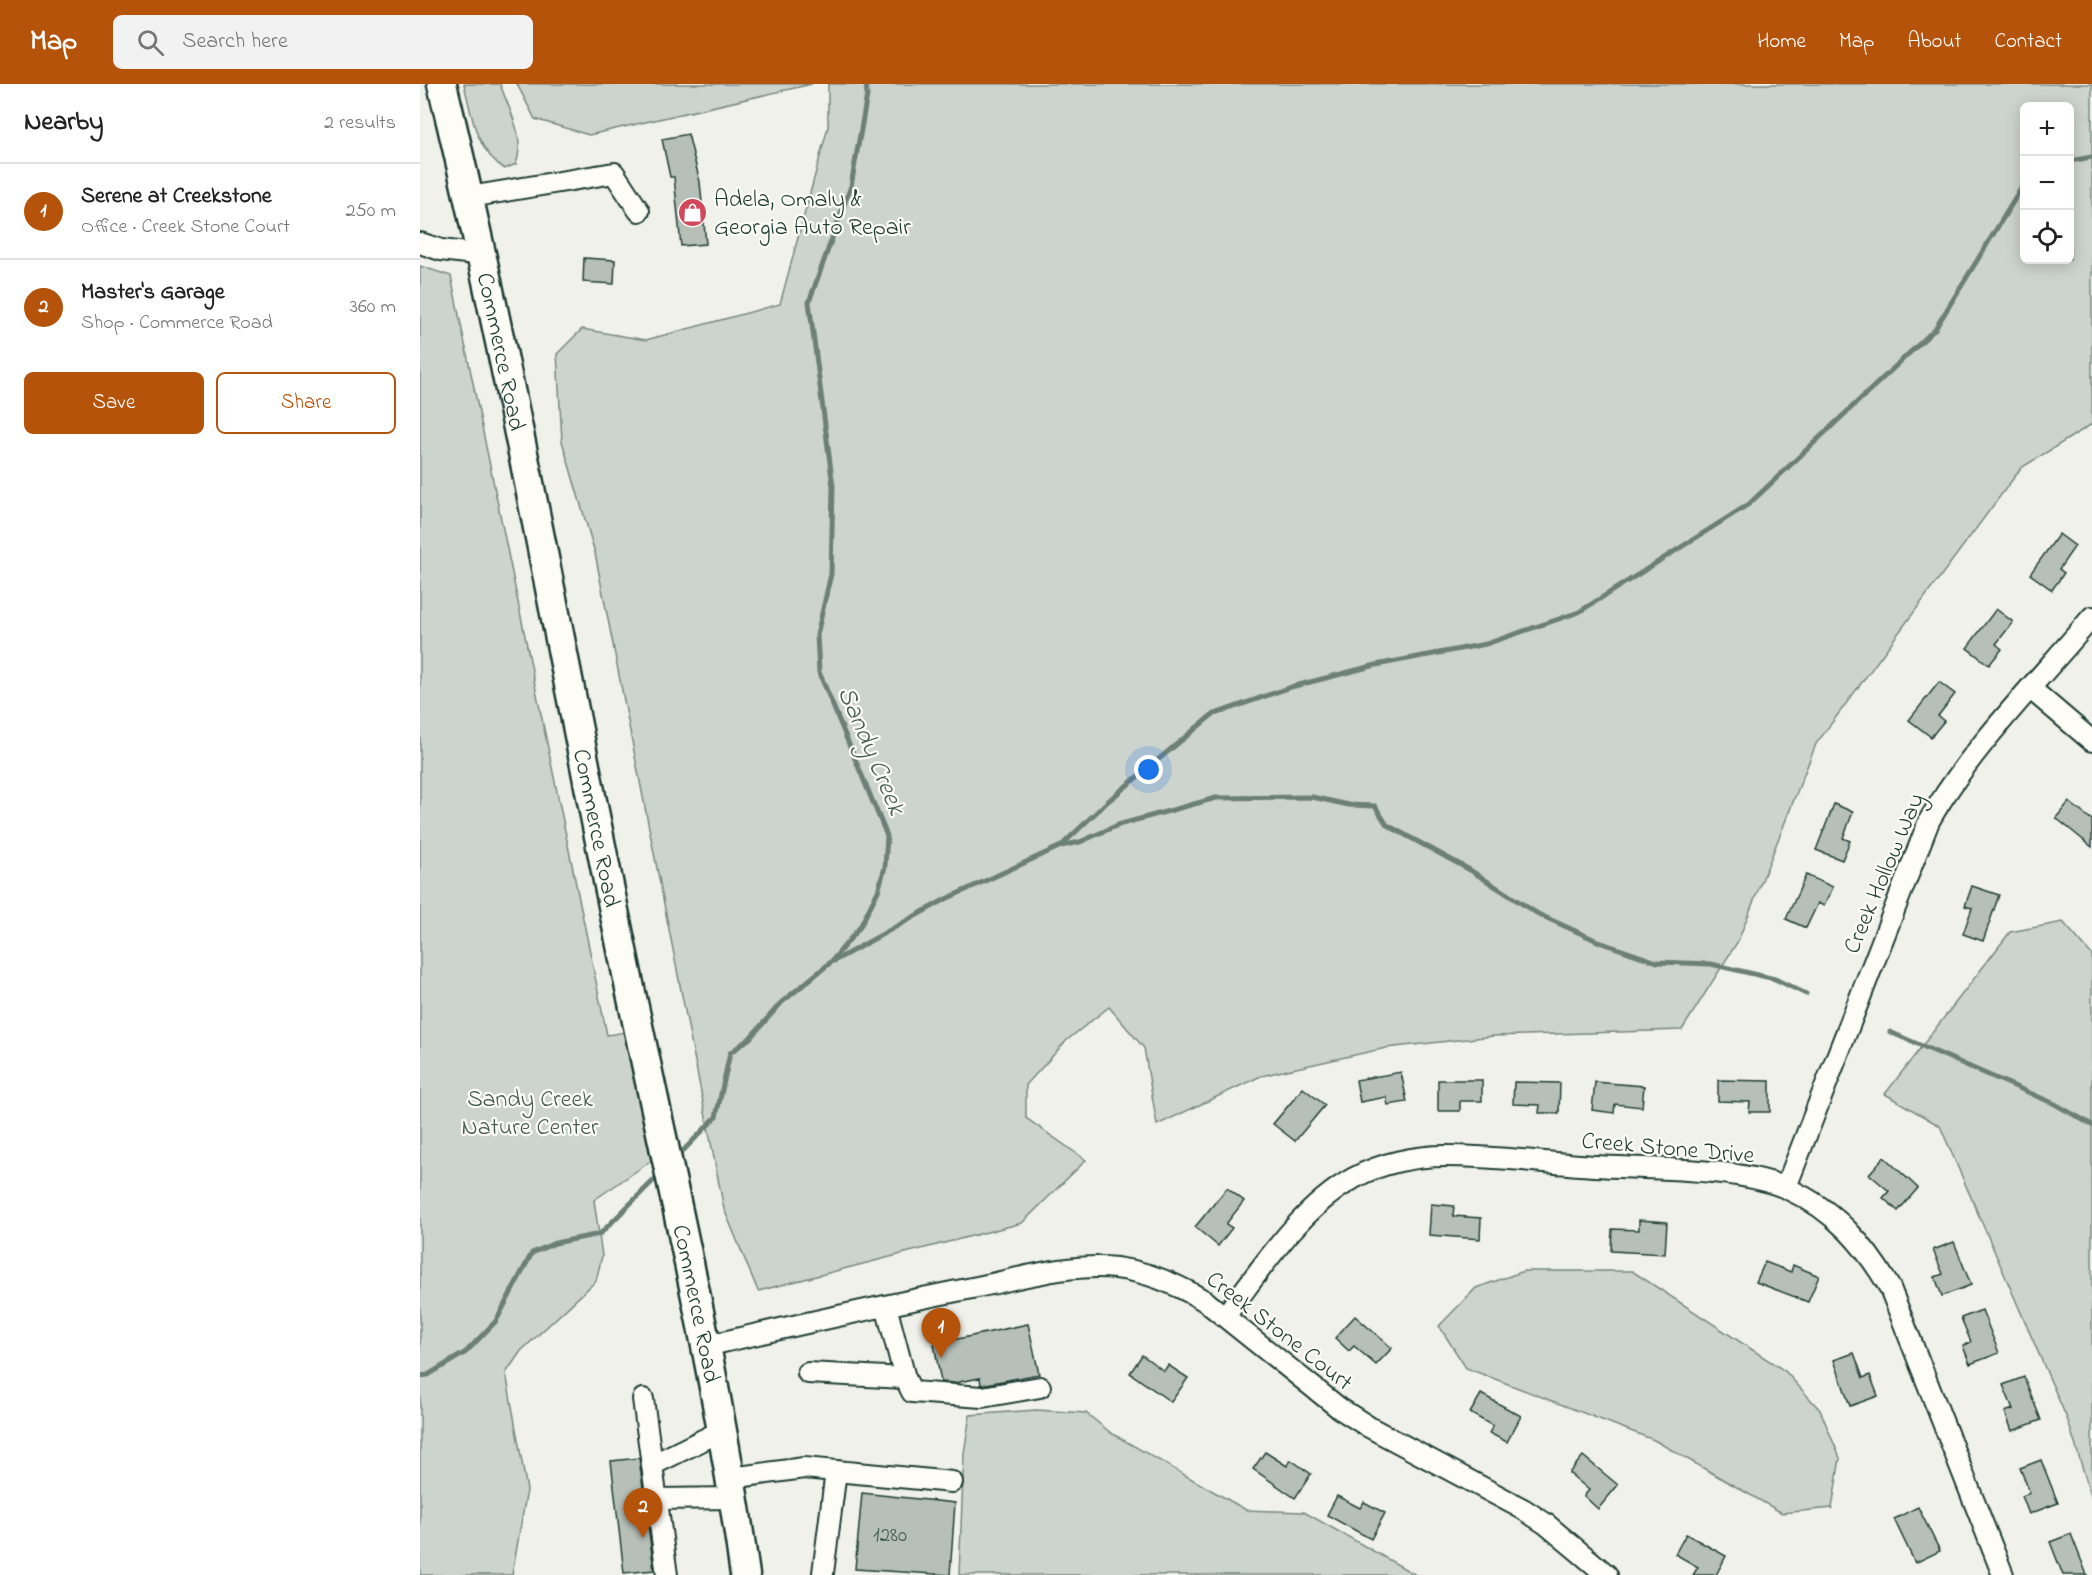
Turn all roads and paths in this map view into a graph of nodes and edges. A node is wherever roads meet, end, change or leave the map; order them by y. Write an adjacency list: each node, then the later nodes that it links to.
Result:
1 (442, 84): 2 (highway, Commerce Road)
2 (469, 197): 3 (street); 5 (highway, Commerce Road)
3 (639, 211)
4 (420, 243): 5 (street)
5 (483, 255): 12 (highway, Commerce Road)
6 (2092, 617): 7 (street, Creek Hollow Way)
7 (2031, 689): 8 (street); 9 (street, Creek Hollow Way)
8 (2092, 741)
9 (1786, 1187): 11 (street, Creek Stone Drive); 27 (street, Creek Stone Drive)
10 (886, 1305): 11 (street, Creek Stone Court); 12 (street, Creek Stone Court); 14 (street)
11 (1224, 1316): 26 (street, Creek Stone Court)
12 (706, 1346): 17 (highway, Commerce Road)
13 (808, 1373): 14 (street)
14 (905, 1378): 15 (street)
15 (1040, 1387)
16 (643, 1399): 18 (street)
17 (723, 1430): 18 (street); 21 (highway, Commerce Road)
18 (652, 1465): 22 (street)
19 (836, 1471): 20 (street); 21 (street); 23 (street)
20 (952, 1482)
21 (733, 1488): 22 (street); 25 (highway, Commerce Road)
22 (657, 1499): 24 (street)
23 (823, 1573)
24 (667, 1575)
25 (745, 1575)
26 (1607, 1575)
27 (2003, 1575)

